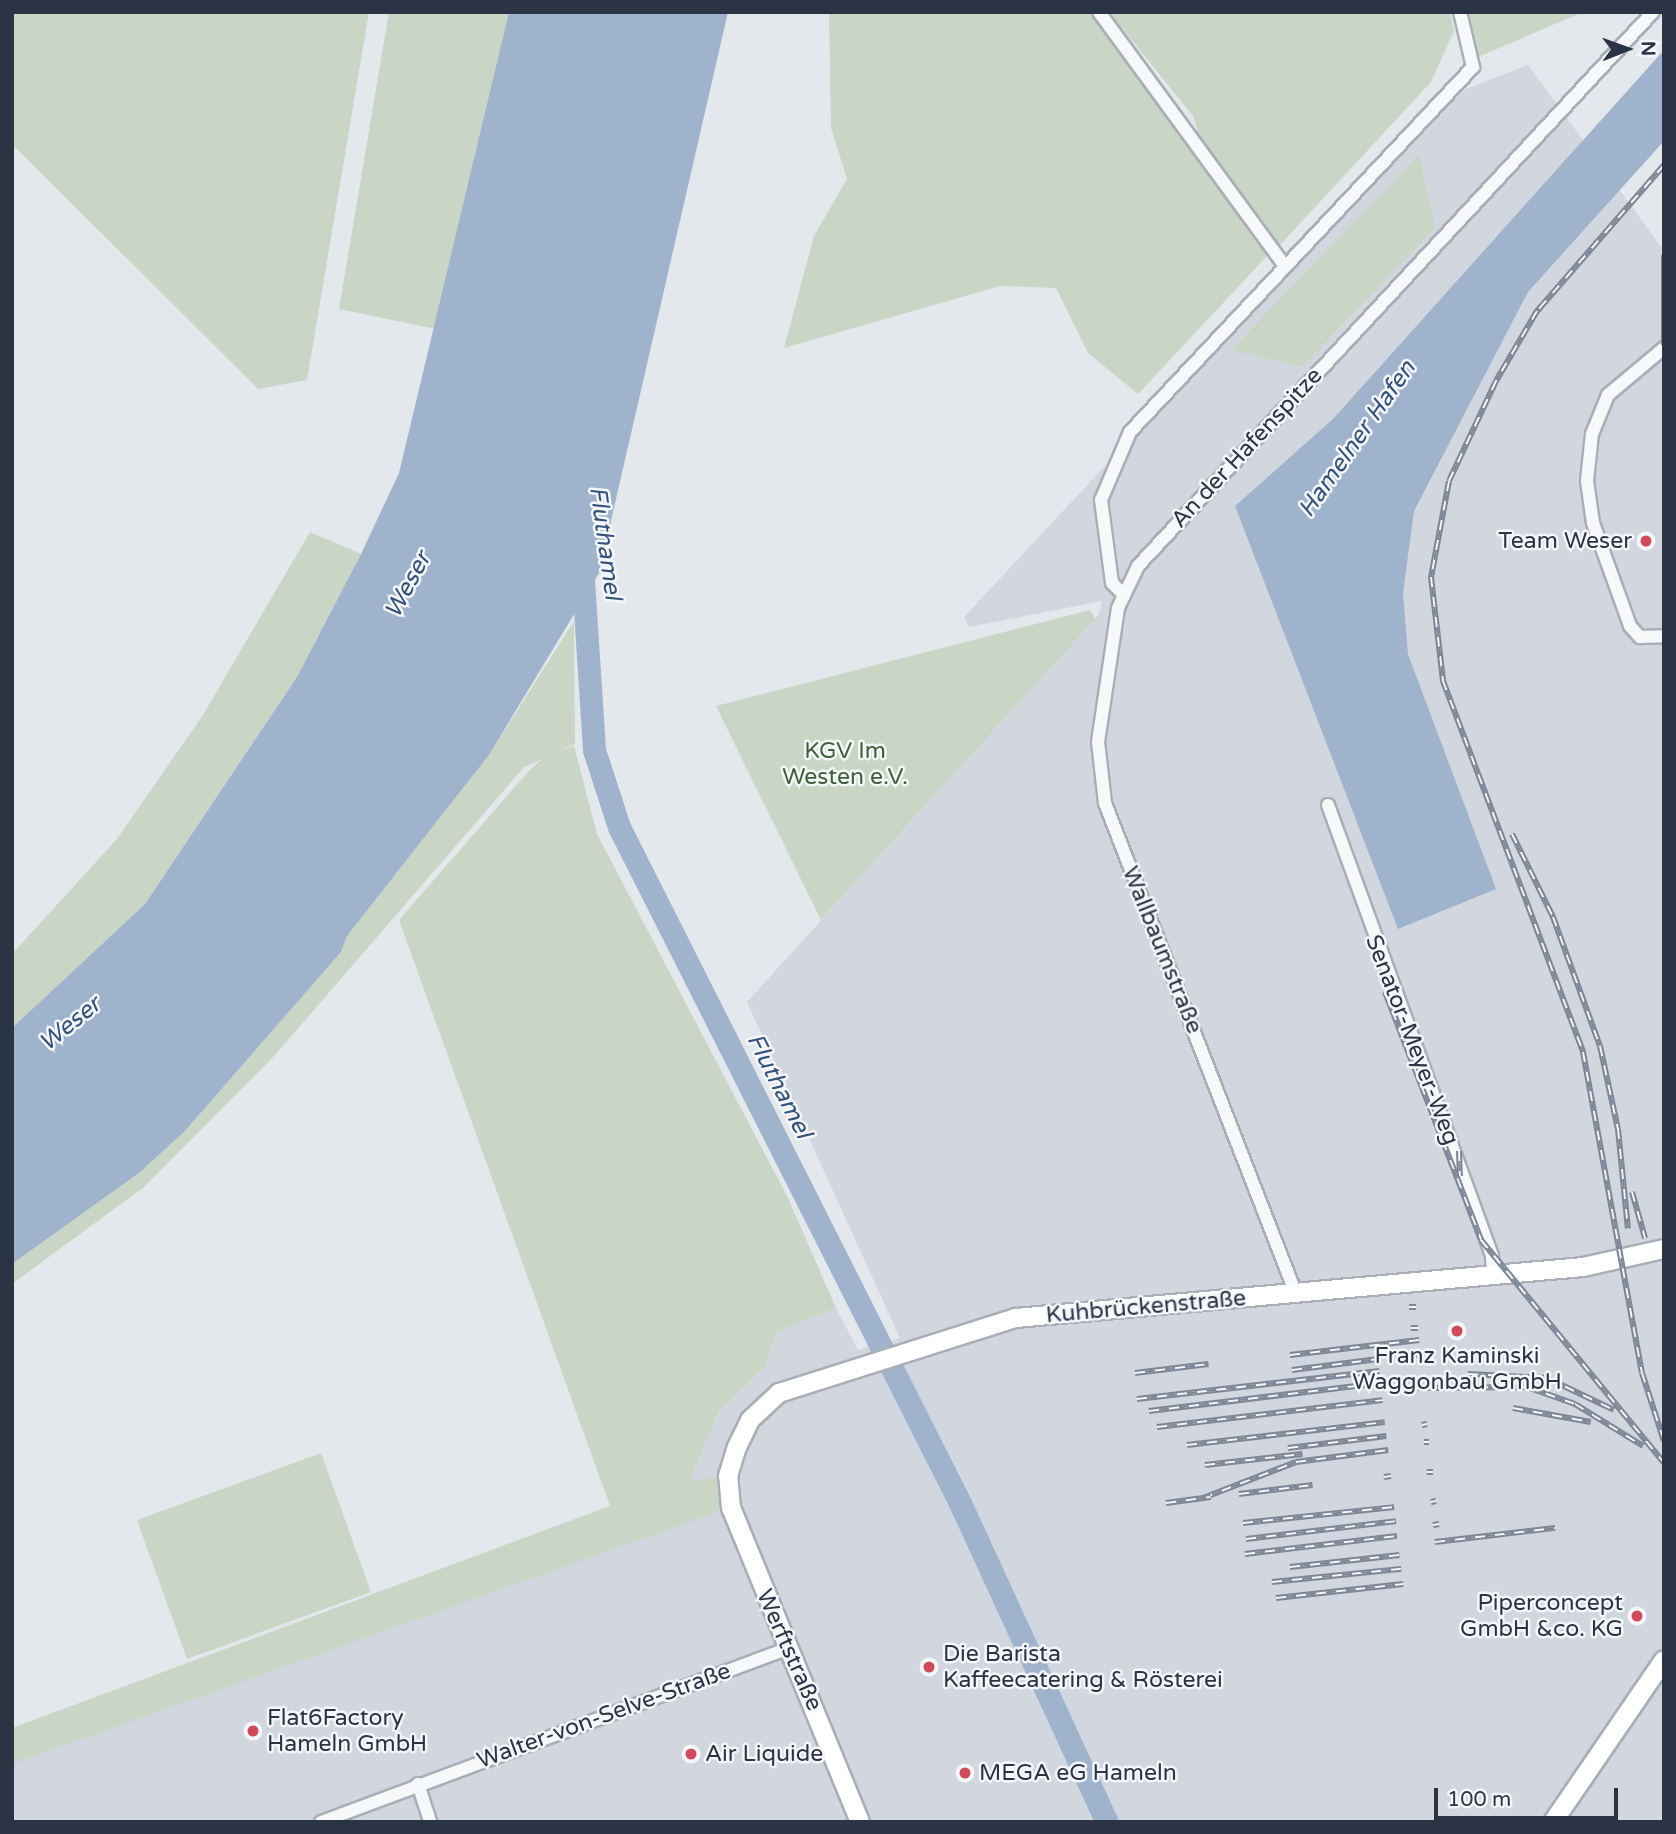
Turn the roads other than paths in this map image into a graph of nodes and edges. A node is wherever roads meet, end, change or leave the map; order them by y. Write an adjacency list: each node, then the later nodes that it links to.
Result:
1 (1099, 12): 4 (street)
2 (1460, 12): 4 (street)
3 (1653, 12): 6 (street, An der Hafenspitze)
4 (1284, 265): 6 (street)
5 (1664, 348): 7 (street)
6 (1124, 595): 11 (street, Wallbaumstraße)
7 (1664, 636)
8 (1328, 805): 10 (street, Senator-Meyer-Weg)
9 (1664, 1249): 10 (street, Kuhbrückenstraße)
10 (1493, 1275): 11 (street, Kuhbrückenstraße)
11 (1296, 1294): 12 (street, Kuhbrückenstraße)
12 (732, 1517): 13 (street, Werftstraße)
13 (789, 1648): 15 (street, Walter-von-Selve-Straße); 18 (street, Werftstraße)
14 (1664, 1660): 19 (street)
15 (418, 1784): 16 (street, Walter-von-Selve-Straße); 17 (street)
16 (321, 1822)
17 (430, 1822)
18 (860, 1822)
19 (1553, 1822)

